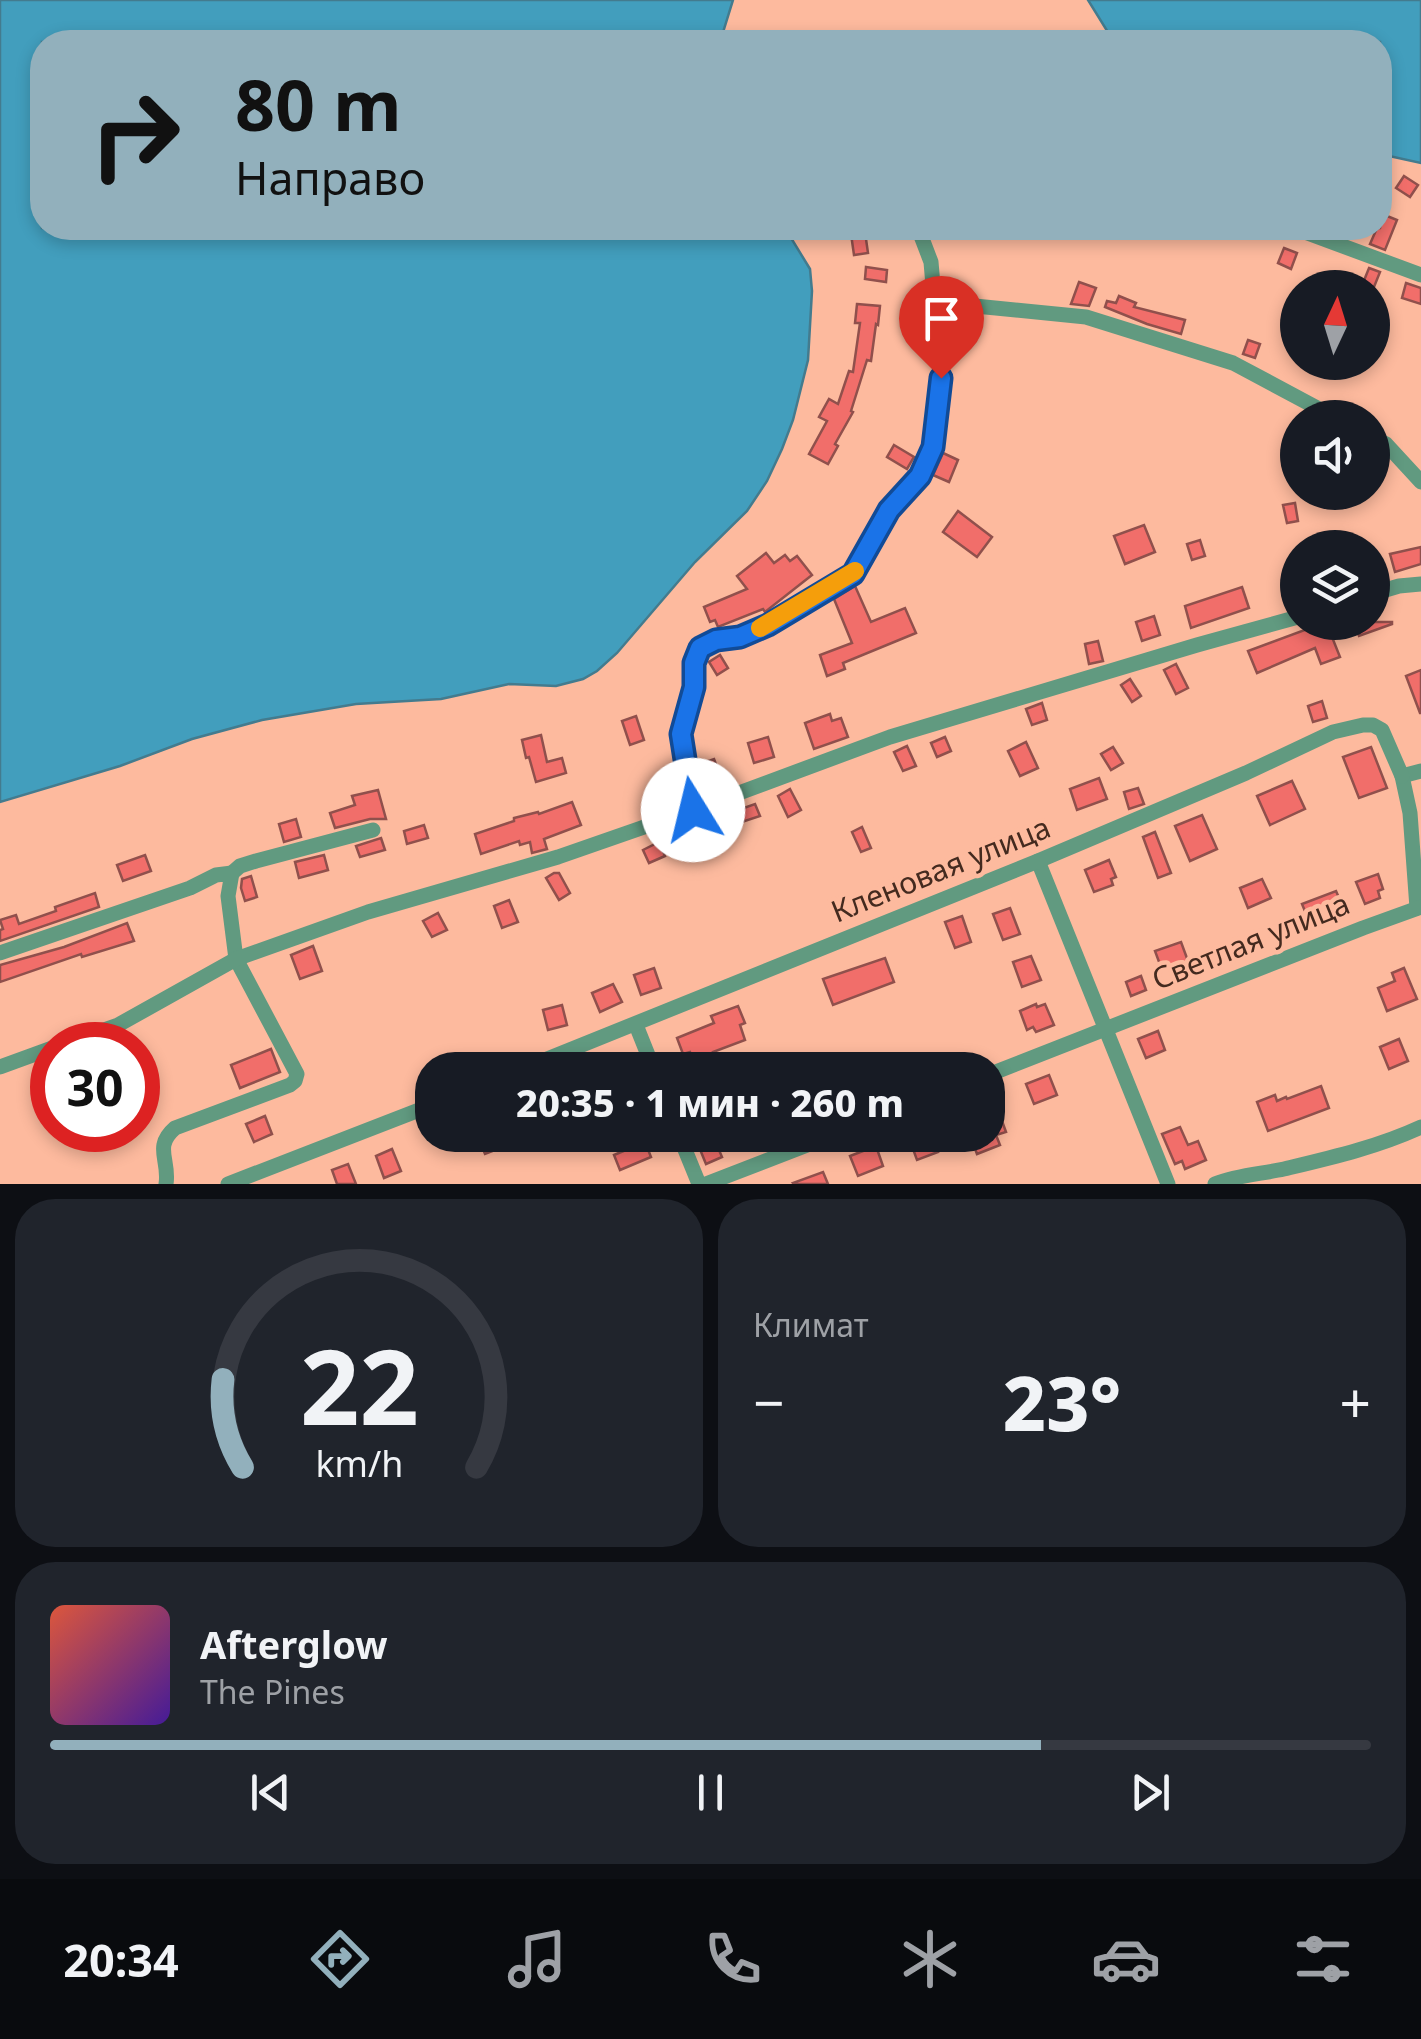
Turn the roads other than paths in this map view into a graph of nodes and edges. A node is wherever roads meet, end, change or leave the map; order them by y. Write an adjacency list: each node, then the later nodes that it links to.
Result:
1 (923, 240): 4 (street)
2 (1326, 240): 3 (street)
3 (1421, 275)
4 (935, 302): 5 (street); 13 (street)
5 (1303, 400)
6 (1390, 448): 7 (street)
7 (1421, 482)
8 (1421, 584): 9 (street)
9 (1390, 589)
10 (1280, 622): 13 (street)
11 (1421, 771): 12 (street)
12 (1402, 776): 15 (street, Кленовая улица); 17 (street)
13 (693, 810): 19 (street)
14 (374, 830): 16 (street)
15 (1038, 861): 21 (street, Кленовая улица); 22 (street)
16 (232, 873): 18 (street); 19 (street)
17 (1419, 908): 22 (street, Светлая улица)
18 (0, 953)
19 (236, 959): 20 (street); 32 (street)
20 (123, 1022)
21 (636, 1025): 23 (street, Кленовая улица); 24 (street)
22 (1106, 1029): 27 (street, Светлая улица); 35 (street)
23 (566, 1052)
24 (647, 1052)
25 (30, 1056): 26 (street)
26 (0, 1067)
27 (1005, 1068)
28 (415, 1112): 33 (street)
29 (1421, 1127): 36 (street)
30 (687, 1152): 34 (street)
31 (788, 1152): 34 (street)
32 (166, 1184)
33 (228, 1184)
34 (702, 1184)
35 (1168, 1184)
36 (1215, 1184)

